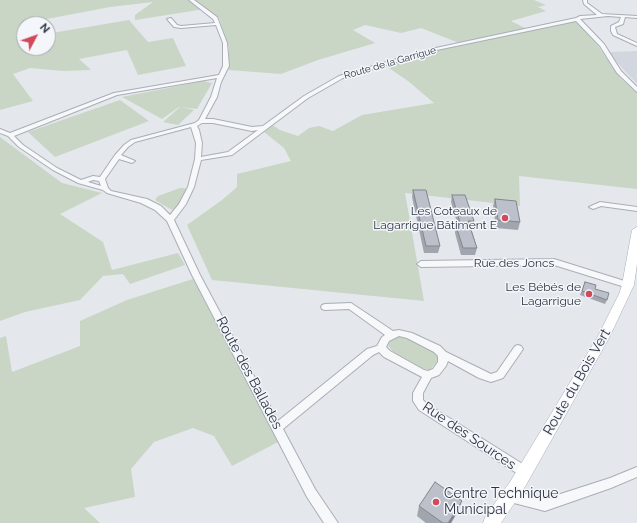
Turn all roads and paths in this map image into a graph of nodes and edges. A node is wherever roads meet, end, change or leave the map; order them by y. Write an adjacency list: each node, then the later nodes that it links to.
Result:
1 (191, 0): 8 (street)
2 (585, 0): 3 (street)
3 (600, 15): 4 (street, Route de la Garrigue); 7 (street, Route de la Garrigue)
4 (623, 17): 5 (street, Route de la Garrigue); 9 (street)
5 (637, 17)
6 (169, 19): 8 (street)
7 (577, 19): 11 (street); 14 (street, Route de la Garrigue)
8 (217, 24): 10 (street)
9 (637, 45)
10 (220, 79): 12 (street); 16 (street)
11 (637, 90)
12 (201, 121): 13 (street); 14 (street)
13 (193, 125): 17 (street); 18 (street)
14 (266, 128): 18 (street, Route de la Garrigue)
15 (0, 131): 16 (street)
16 (10, 136): 21 (street)
17 (117, 156): 19 (street); 20 (street)
18 (198, 159): 25 (street)
19 (132, 161)
20 (102, 179): 21 (street); 22 (street)
21 (80, 182): 22 (street)
22 (105, 189): 25 (street)
23 (594, 207): 24 (street)
24 (637, 209)
25 (170, 220): 35 (street, Route des Ballades)
26 (637, 230): 28 (street, Route du Bois Vert)
27 (421, 264): 28 (street, Rue des Joncs)
28 (628, 285): 36 (street, Route du Bois Vert)
29 (325, 307): 30 (street)
30 (392, 335): 31 (street); 33 (street)
31 (381, 348): 34 (street); 35 (street)
32 (518, 349): 33 (street)
33 (443, 355): 34 (street, Rue des Sources)
34 (428, 376): 36 (street, Rue des Sources)
35 (278, 428): 39 (street, Route des Ballades)
36 (525, 472): 38 (street, Route du Bois Vert)
37 (637, 472): 38 (street)
38 (510, 496): 40 (street, Route du Bois Vert)
39 (332, 523)
40 (491, 523)

